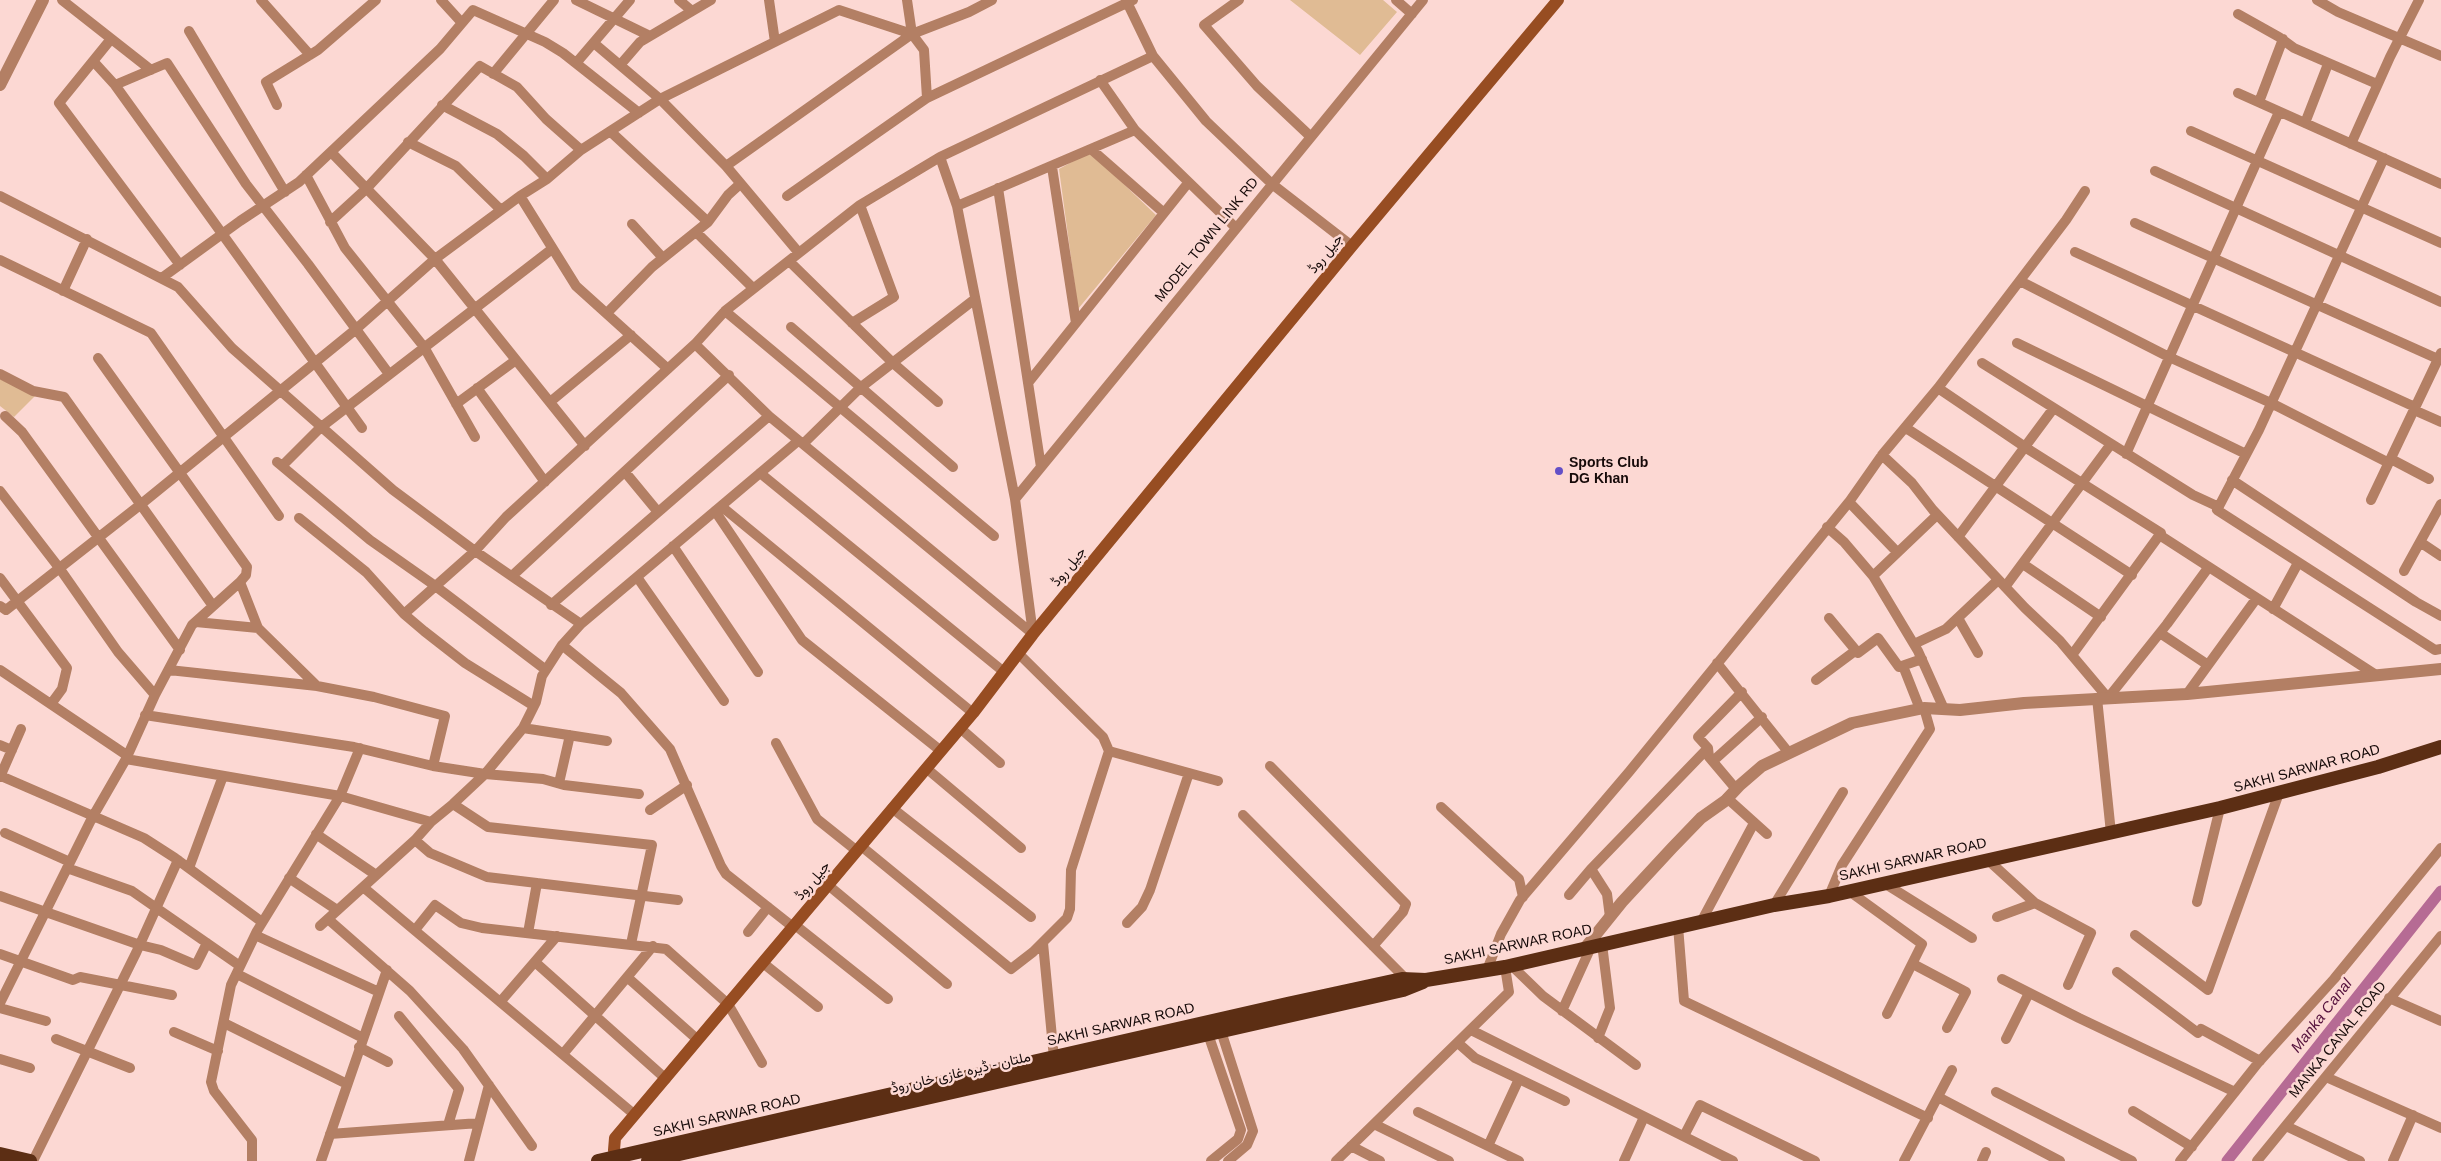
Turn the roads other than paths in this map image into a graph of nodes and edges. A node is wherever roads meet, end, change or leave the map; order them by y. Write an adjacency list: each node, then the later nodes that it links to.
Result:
1 (44, 0): 50 (street)
2 (62, 0): 34 (street)
3 (261, 0): 38 (street)
4 (376, 0): 38 (street)
5 (441, 0): 28 (street)
6 (554, 0): 30 (street)
7 (576, 0): 27 (street)
8 (630, 0): 27 (street)
9 (679, 0): 23 (street)
10 (711, 0): 23 (street)
11 (769, 0): 36 (street)
12 (907, 0): 31 (street)
13 (968, 0): 24 (street)
14 (992, 0): 24 (street)
15 (1239, 0): 63 (street)
16 (1396, 0): 25 (street)
17 (1423, 0): 25 (street, MODEL TOWN LINK RD)
18 (1558, 0): 104 (main road, جیل روڈ)
19 (2317, 0): 33 (street)
20 (2418, 0): 33 (street)
21 (1128, 1): 39 (street); 52 (street)
22 (838, 5): 31 (street); 36 (street)
23 (692, 11): 32 (street)
24 (969, 12): 31 (street)
25 (1412, 14): 63 (street, MODEL TOWN LINK RD)
26 (2238, 14): 35 (street)
27 (614, 20): 32 (street); 37 (street)
28 (462, 23): 30 (street); 68 (street)
29 (190, 31): 84 (street)
30 (527, 34): 42 (street); 46 (street)
31 (912, 34): 52 (street); 72 (street)
32 (650, 36): 43 (street)
33 (2399, 38): 40 (street); 48 (street)
34 (111, 39): 41 (street); 45 (street)
35 (2283, 39): 44 (street); 54 (street)
36 (775, 42): 53 (street)
37 (595, 44): 42 (street); 43 (street)
38 (310, 55): 55 (street)
39 (1154, 56): 47 (street); 79 (street)
40 (2441, 56)
41 (94, 62): 49 (street); 114 (street)
42 (577, 62): 58 (street)
43 (621, 64): 53 (street)
44 (2328, 64): 48 (street); 59 (street)
45 (151, 70): 49 (street); 89 (street)
46 (493, 74): 56 (street); 67 (street)
47 (1100, 80): 60 (street); 69 (street)
48 (2377, 84): 65 (street)
49 (115, 85): 101 (street)
50 (0, 86)
51 (2238, 93): 54 (street)
52 (928, 98): 87 (street)
53 (660, 99): 58 (street); 72 (street)
54 (2259, 102): 57 (street)
55 (277, 104)
56 (442, 105): 64 (street); 76 (street)
57 (2279, 112): 59 (street); 71 (street)
58 (639, 113): 62 (street)
59 (2305, 123): 65 (street)
60 (1135, 130): 66 (street); 77 (street)
61 (2191, 131): 71 (street)
62 (611, 132): 67 (street); 96 (street)
63 (1311, 137): 79 (street, MODEL TOWN LINK RD)
64 (408, 142): 82 (street); 93 (street)
65 (2351, 144): 70 (street)
66 (1091, 149): 73 (street); 94 (street)
67 (581, 150): 76 (street)
68 (331, 152): 75 (street); 82 (street)
69 (940, 157): 88 (street); 90 (street)
70 (2384, 158): 80 (street); 91 (street)
71 (2258, 160): 91 (street); 92 (street)
72 (726, 166): 78 (street)
73 (1052, 166): 81 (street); 128 (street)
74 (2155, 171): 92 (street)
75 (306, 175): 84 (street); 95 (street)
76 (547, 179): 86 (street)
77 (1188, 183): 94 (street); 99 (street)
78 (740, 184): 96 (street); 107 (street)
79 (1272, 184): 99 (street, MODEL TOWN LINK RD); 104 (street)
80 (2441, 184)
81 (998, 188): 90 (street); 147 (street)
82 (366, 189): 95 (street); 111 (street)
83 (2085, 191): 116 (street)
84 (285, 192): 89 (street)
85 (0, 196): 102 (street)
86 (520, 196): 93 (street); 105 (street)
87 (787, 196)
88 (860, 205): 107 (street); 127 (street)
89 (265, 206): 101 (street); 130 (street)
90 (957, 206): 119 (street)
91 (2362, 207): 103 (street); 108 (street)
92 (2236, 208): 108 (street); 110 (street)
93 (501, 210): 111 (street)
94 (1164, 213): 128 (street)
95 (330, 222): 120 (street)
96 (708, 222): 100 (street)
97 (2135, 223): 110 (street)
98 (632, 224): 109 (street)
99 (1235, 227): 178 (street, MODEL TOWN LINK RD)
100 (696, 232): 109 (street); 117 (street)
101 (223, 234): 114 (street); 140 (street)
102 (87, 240): 115 (street); 118 (street)
103 (2441, 244)
104 (1352, 246): 239 (main road, جیل روڈ)
105 (552, 249): 124 (street); 126 (street)
106 (2075, 252): 123 (street)
107 (799, 253): 113 (street)
108 (2340, 256): 121 (street); 122 (street)
109 (663, 258): 126 (street)
110 (2213, 258): 122 (street); 123 (street)
111 (434, 259): 120 (street); 124 (street)
112 (0, 260): 118 (street)
113 (789, 261): 117 (street); 127 (street)
114 (180, 265): 115 (street)
115 (163, 277): 151 (street)
116 (2020, 280): 137 (street); 150 (street)
117 (753, 288): 125 (street)
118 (63, 291): 168 (street)
119 (975, 299): 141 (street); 188 (street)
120 (388, 301): 130 (street); 134 (street)
121 (2441, 302)
122 (2317, 305): 135 (street); 136 (street)
123 (2191, 306): 135 (street); 137 (street)
124 (474, 307): 134 (street); 139 (street)
125 (725, 311): 133 (street); 158 (street)
126 (607, 313): 131 (street)
127 (852, 323): 141 (street)
128 (1076, 323): 147 (street)
129 (791, 327): 149 (street)
130 (355, 330): 140 (street); 145 (street)
131 (631, 335): 143 (street); 152 (street)
132 (2017, 343): 156 (street)
133 (696, 344): 143 (street); 146 (street)
134 (424, 347): 145 (street); 155 (street)
135 (2294, 353): 154 (street); 160 (street)
136 (2439, 356): 160 (street)
137 (2169, 357): 154 (street); 156 (street)
138 (98, 358): 179 (street)
139 (516, 360): 148 (street); 152 (street)
140 (315, 362): 151 (street); 157 (street)
141 (893, 363): 149 (street); 153 (street)
142 (1982, 363): 159 (street)
143 (668, 368): 171 (street)
144 (0, 374): 192 (street)
145 (389, 374): 157 (street)
146 (729, 375): 162 (street); 180 (street)
147 (1028, 383): 178 (street)
148 (477, 388): 155 (street); 184 (street)
149 (860, 388): 158 (street); 177 (street)
150 (1938, 388): 166 (street); 172 (street)
151 (280, 392): 164 (street); 168 (street)
152 (550, 402): 171 (street)
153 (938, 402)
154 (2271, 403): 174 (street); 176 (street)
155 (456, 404): 167 (street)
156 (2148, 406): 173 (street); 174 (street)
157 (348, 407): 164 (street); 165 (street)
158 (840, 407): 169 (street); 202 (street)
159 (2053, 409): 170 (street); 172 (street)
160 (2414, 409): 163 (street); 176 (street)
161 (5, 416): 204 (street)
162 (769, 416): 169 (street); 195 (street)
163 (2441, 422)
164 (320, 428): 208 (street); 223 (street)
165 (362, 428)
166 (1906, 428): 175 (street); 186 (street)
167 (475, 437)
168 (222, 438): 179 (street); 197 (street)
169 (800, 443): 181 (street); 239 (street)
170 (2111, 444): 173 (street); 185 (street)
171 (586, 446): 184 (street)
172 (2026, 448): 185 (street); 186 (street)
173 (2126, 454): 193 (street)
174 (2246, 454): 183 (street)
175 (1882, 455): 190 (street); 196 (street)
176 (2390, 461): 182 (street); 189 (street)
177 (953, 467)
178 (1041, 467): 188 (street, MODEL TOWN LINK RD)
179 (181, 472): 192 (street); 221 (street)
180 (625, 472): 195 (street); 217 (street)
181 (760, 473): 194 (street); 257 (street)
182 (2429, 479)
183 (2232, 480): 193 (street); 231 (street)
184 (545, 482): 208 (street)
185 (2082, 483): 200 (street); 203 (street)
186 (1996, 486): 200 (street); 205 (street)
187 (0, 490): 214 (street)
188 (1014, 499): 239 (street)
189 (2371, 500)
190 (1848, 502): 201 (street); 209 (street)
191 (2441, 504): 198 (street)
192 (140, 506): 204 (street); 228 (street)
193 (2219, 507): 211 (street)
194 (718, 508): 207 (street); 270 (street); 284 (street)
195 (658, 512): 226 (street)
196 (1937, 515): 205 (street); 209 (street)
197 (279, 516)
198 (2438, 517): 206 (street)
199 (299, 518): 230 (street)
200 (2053, 524): 212 (street); 216 (street)
201 (1827, 527): 218 (street); 249 (street)
202 (994, 536)
203 (2161, 536): 213 (street); 216 (street)
204 (99, 537): 214 (street); 242 (street)
205 (1958, 538): 222 (street)
206 (2420, 542): 210 (street); 215 (street)
207 (673, 546): 219 (street); 256 (street)
208 (475, 551): 217 (street); 223 (street)
209 (1897, 552): 218 (street)
210 (2441, 556)
211 (2298, 563): 229 (street); 243 (street)
212 (2023, 564): 222 (street); 232 (street)
213 (2208, 568): 224 (street); 238 (street)
214 (60, 569): 225 (street); 262 (street)
215 (2404, 571)
216 (2132, 575): 232 (street)
217 (512, 576): 226 (street)
218 (1873, 576): 240 (street)
219 (637, 577): 236 (street); 265 (street)
220 (0, 578): 225 (street)
221 (240, 582): 228 (street); 237 (street)
222 (2002, 584): 234 (street); 247 (street)
223 (434, 585): 230 (street); 253 (street)
224 (2256, 599): 229 (street); 250 (street)
225 (16, 601): 227 (street); 266 (street)
226 (551, 605): 236 (street)
227 (0, 606)
228 (213, 606): 235 (street)
229 (2273, 609): 258 (street)
230 (404, 614): 267 (street)
231 (2441, 616)
232 (2101, 617): 247 (street)
233 (1829, 618): 244 (street)
234 (1958, 618): 240 (street); 246 (street)
235 (196, 622): 237 (street); 242 (street)
236 (581, 624): 241 (street)
237 (258, 628): 260 (street)
238 (2160, 633): 250 (street); 264 (street)
239 (1033, 634): 245 (main road, جیل روڈ)
240 (1914, 644): 248 (street)
241 (562, 645): 253 (street); 299 (street)
242 (180, 650): 252 (street)
243 (2438, 650): 254 (street)
244 (1855, 651): 251 (street); 259 (street)
245 (1018, 653): 257 (main road, جیل روڈ); 285 (street)
246 (1978, 653)
247 (2072, 655): 264 (street)
248 (1922, 659): 251 (street); 269 (street)
249 (1717, 663): 261 (street); 338 (street)
250 (2208, 665): 263 (street)
251 (1903, 666): 268 (street)
252 (169, 670): 260 (street); 262 (street)
253 (546, 670): 267 (street)
254 (2436, 670): 258 (street)
255 (1, 672): 266 (street)
256 (758, 672)
257 (1004, 672): 270 (main road, جیل روڈ)
258 (2376, 675): 263 (street)
259 (1816, 680)
260 (317, 686): 290 (street)
261 (1742, 692): 272 (street); 282 (street)
262 (155, 694): 271 (street)
263 (2187, 694): 264 (street)
264 (2103, 698): 269 (street); 315 (street)
265 (724, 701)
266 (51, 704): 287 (street)
267 (534, 706): 273 (street)
268 (1922, 709): 269 (street); 286 (street); 337 (street)
269 (1944, 709)
270 (973, 713): 274 (main road, جیل روڈ)
271 (145, 715): 281 (street); 287 (street)
272 (1762, 716): 286 (street); 288 (street)
273 (523, 728): 276 (street); 294 (street)
274 (960, 728): 284 (main road, جیل روڈ); 289 (street)
275 (21, 729): 283 (street)
276 (570, 736): 277 (street); 298 (street)
277 (606, 741)
278 (776, 743): 319 (street)
279 (0, 745): 283 (street)
280 (2441, 747): 303 (highway, SAKHI SARWAR ROAD)
281 (360, 748): 290 (street); 304 (street)
282 (1708, 748): 288 (street); 326 (street)
283 (12, 750): 295 (street)
284 (940, 751): 292 (main road, جیل روڈ)
285 (1108, 751): 293 (street); 364 (street)
286 (1789, 753): 302 (street)
287 (127, 757): 296 (street); 310 (street)
288 (1713, 761): 302 (street)
289 (1000, 762)
290 (433, 766): 294 (street)
291 (1270, 766): 368 (street)
292 (926, 768): 307 (main road, جیل روڈ); 320 (street)
293 (1189, 773): 297 (street); 352 (street)
294 (486, 774): 298 (street); 305 (street)
295 (0, 776): 310 (street)
296 (223, 776): 304 (street); 325 (street)
297 (1218, 782)
298 (559, 783): 301 (street)
299 (687, 785): 309 (street); 343 (street)
300 (1843, 792): 342 (street)
301 (639, 794)
302 (1732, 794): 313 (street); 347 (street)
303 (2279, 794): 308 (highway, SAKHI SARWAR ROAD); 359 (street)
304 (340, 796): 312 (street); 316 (street)
305 (453, 804): 312 (street); 334 (street)
306 (1441, 807): 338 (street)
307 (892, 808): 319 (main road, جیل روڈ); 349 (street)
308 (2220, 808): 315 (highway, SAKHI SARWAR ROAD); 340 (street)
309 (650, 810)
310 (94, 815): 322 (street); 324 (street)
311 (1244, 815): 368 (street)
312 (431, 822): 318 (street)
313 (1754, 823): 317 (street); 351 (street)
314 (5, 833): 324 (street)
315 (2111, 833): 323 (highway, SAKHI SARWAR ROAD)
316 (316, 834): 327 (street); 328 (street)
317 (1767, 834)
318 (415, 840): 327 (street); 329 (street)
319 (859, 848): 331 (main road, جیل روڈ); 364 (street)
320 (1021, 848)
321 (2441, 848): 420 (street)
322 (178, 860): 325 (street); 344 (street)
323 (1988, 860): 330 (highway, SAKHI SARWAR ROAD); 341 (street)
324 (69, 865): 344 (street); 346 (street)
325 (189, 868): 350 (street)
326 (1591, 869): 335 (street); 347 (street)
327 (376, 875): 332 (street)
328 (289, 878): 345 (street); 350 (street)
329 (537, 883): 334 (street); 357 (street)
330 (1884, 883): 333 (highway, SAKHI SARWAR ROAD); 362 (street)
331 (828, 885): 353 (main road, جیل روڈ); 384 (street)
332 (363, 887): 345 (street); 355 (street)
333 (1849, 891): 337 (highway, SAKHI SARWAR ROAD); 374 (street)
334 (642, 894): 339 (street); 365 (street)
335 (1569, 895)
336 (0, 896): 346 (street)
337 (1829, 896): 342 (highway, SAKHI SARWAR ROAD)
338 (1523, 897): 378 (street)
339 (678, 900)
340 (2197, 902)
341 (2035, 903): 348 (street); 386 (street)
342 (1774, 904): 351 (highway, SAKHI SARWAR ROAD)
343 (768, 907): 353 (street); 356 (street)
344 (157, 908): 363 (street); 366 (street)
345 (337, 910): 377 (street)
346 (46, 911): 366 (street); 371 (street)
347 (1610, 917): 369 (street)
348 (1996, 917)
349 (1032, 918)
350 (262, 922): 358 (street)
351 (1701, 922): 354 (highway, SAKHI SARWAR ROAD)
352 (1127, 923)
353 (794, 926): 373 (main road, جیل روڈ); 391 (street)
354 (1678, 926): 369 (highway, SAKHI SARWAR ROAD); 444 (street)
355 (415, 930): 357 (street); 392 (street)
356 (748, 932)
357 (528, 933): 360 (street)
358 (255, 935): 376 (street); 387 (street)
359 (2135, 935)
360 (557, 936): 365 (street); 372 (street)
361 (2441, 936): 390 (street, MANKA CANAL ROAD)
362 (1972, 938)
363 (207, 943): 366 (street); 376 (street)
364 (1042, 943): 418 (street)
365 (631, 944): 367 (street)
366 (140, 945): 385 (street)
367 (652, 946): 380 (street); 394 (street)
368 (1373, 946): 381 (street)
369 (1593, 946): 375 (highway, SAKHI SARWAR ROAD); 397 (street); 408 (street)
370 (0, 954): 371 (street)
371 (21, 960): 385 (street); 393 (street)
372 (535, 962): 392 (street); 400 (street)
373 (763, 963): 394 (main road, جیل روڈ); 395 (street)
374 (1912, 964): 398 (street); 404 (street)
375 (1508, 966): 378 (highway, SAKHI SARWAR ROAD); 397 (street); 405 (street)
376 (239, 970): 403 (street); 412 (street)
377 (387, 970): 387 (street); 431 (street)
378 (1487, 970): 383 (highway, SAKHI SARWAR ROAD)
379 (2117, 972): 420 (street)
380 (627, 978): 400 (street); 411 (street)
381 (1406, 979): 383 (highway, SAKHI SARWAR ROAD); 414 (highway, SAKHI SARWAR ROAD)
382 (2002, 979): 388 (street)
383 (1426, 980): 407 (highway, ملتان - ڈیرہ غازی خان روڈ)
384 (947, 984)
385 (120, 985): 389 (street); 415 (street)
386 (2068, 985)
387 (379, 992): 412 (street)
388 (2029, 993): 410 (street); 434 (street)
389 (172, 995)
390 (2389, 998): 402 (street); 427 (street, MANKA CANAL ROAD)
391 (888, 999)
392 (501, 1001): 417 (street)
393 (0, 1003)
394 (728, 1004): 411 (main road, جیل روڈ); 422 (street)
395 (818, 1007)
396 (0, 1008): 401 (street)
397 (1562, 1011): 408 (street)
398 (1887, 1014)
399 (399, 1016): 447 (street)
400 (595, 1016): 417 (street); 428 (street)
401 (46, 1021)
402 (2441, 1021)
403 (224, 1023): 416 (street); 430 (street)
404 (1947, 1028)
405 (1471, 1030): 413 (street); 442 (street)
406 (174, 1032): 416 (street)
407 (1215, 1033): 414 (highway, ملتان - ڈیرہ غازی خان روڈ); 437 (street); 439 (street)
408 (1598, 1038): 423 (street)
409 (56, 1039): 415 (street)
410 (2006, 1039)
411 (698, 1040): 428 (main road, جیل روڈ)
412 (361, 1043): 421 (street); 430 (street)
413 (1458, 1043): 429 (street); 446 (street)
414 (1120, 1048): 418 (highway, SAKHI SARWAR ROAD); 432 (highway, ملتان - ڈیرہ غازی خان روڈ)
415 (88, 1051): 425 (street); 459 (street)
416 (218, 1051): 460 (street)
417 (564, 1054): 441 (street)
418 (1054, 1058): 432 (highway, SAKHI SARWAR ROAD)
419 (0, 1059): 424 (street)
420 (2260, 1061): 434 (street)
421 (388, 1062)
422 (762, 1062)
423 (1636, 1065)
424 (30, 1068)
425 (130, 1068)
426 (1952, 1070): 435 (street)
427 (2326, 1077): 443 (street); 449 (street, MANKA CANAL ROAD)
428 (666, 1078): 441 (main road, جیل روڈ)
429 (1519, 1079): 436 (street); 455 (street)
430 (346, 1084): 451 (street)
431 (489, 1085): 445 (street); 453 (street)
432 (934, 1091): 448 (highway, SAKHI SARWAR ROAD)
433 (1996, 1092): 476 (street)
434 (2235, 1092): 456 (street)
435 (1938, 1097): 444 (street); 475 (street)
436 (1565, 1101)
437 (1246, 1106): 439 (street); 466 (street)
438 (2133, 1111): 456 (street)
439 (1235, 1112): 465 (street)
440 (1418, 1112): 455 (street)
441 (635, 1115): 458 (main road, جیل روڈ)
442 (1644, 1116): 452 (street); 471 (street)
443 (2413, 1116): 450 (street); 480 (street)
444 (1928, 1118): 474 (street)
445 (479, 1123): 447 (street); 462 (street)
446 (1374, 1124): 454 (street); 469 (street)
447 (448, 1125): 451 (street)
448 (778, 1126): 458 (highway, SAKHI SARWAR ROAD); 464 (highway)
449 (2286, 1126): 478 (street, MANKA CANAL ROAD); 479 (street)
450 (2441, 1128)
451 (330, 1134): 461 (street)
452 (1684, 1136): 472 (street); 473 (street)
453 (532, 1146)
454 (1351, 1146): 467 (street); 468 (street)
455 (1488, 1146): 470 (street)
456 (2192, 1147): 477 (street)
457 (0, 1154): 459 (highway)
458 (616, 1158): 463 (highway, SAKHI SARWAR ROAD)
459 (32, 1161)
460 (252, 1161)
461 (321, 1161)
462 (469, 1161)
463 (598, 1161)
464 (648, 1161)
465 (1212, 1161)
466 (1228, 1161)
467 (1336, 1161)
468 (1380, 1161)
469 (1449, 1161)
470 (1519, 1161)
471 (1624, 1161)
472 (1733, 1161)
473 (1815, 1161)
474 (1904, 1161)
475 (2060, 1161)
476 (2132, 1161)
477 (2180, 1161)
478 (2257, 1161)
479 (2360, 1161)
480 (2393, 1161)

